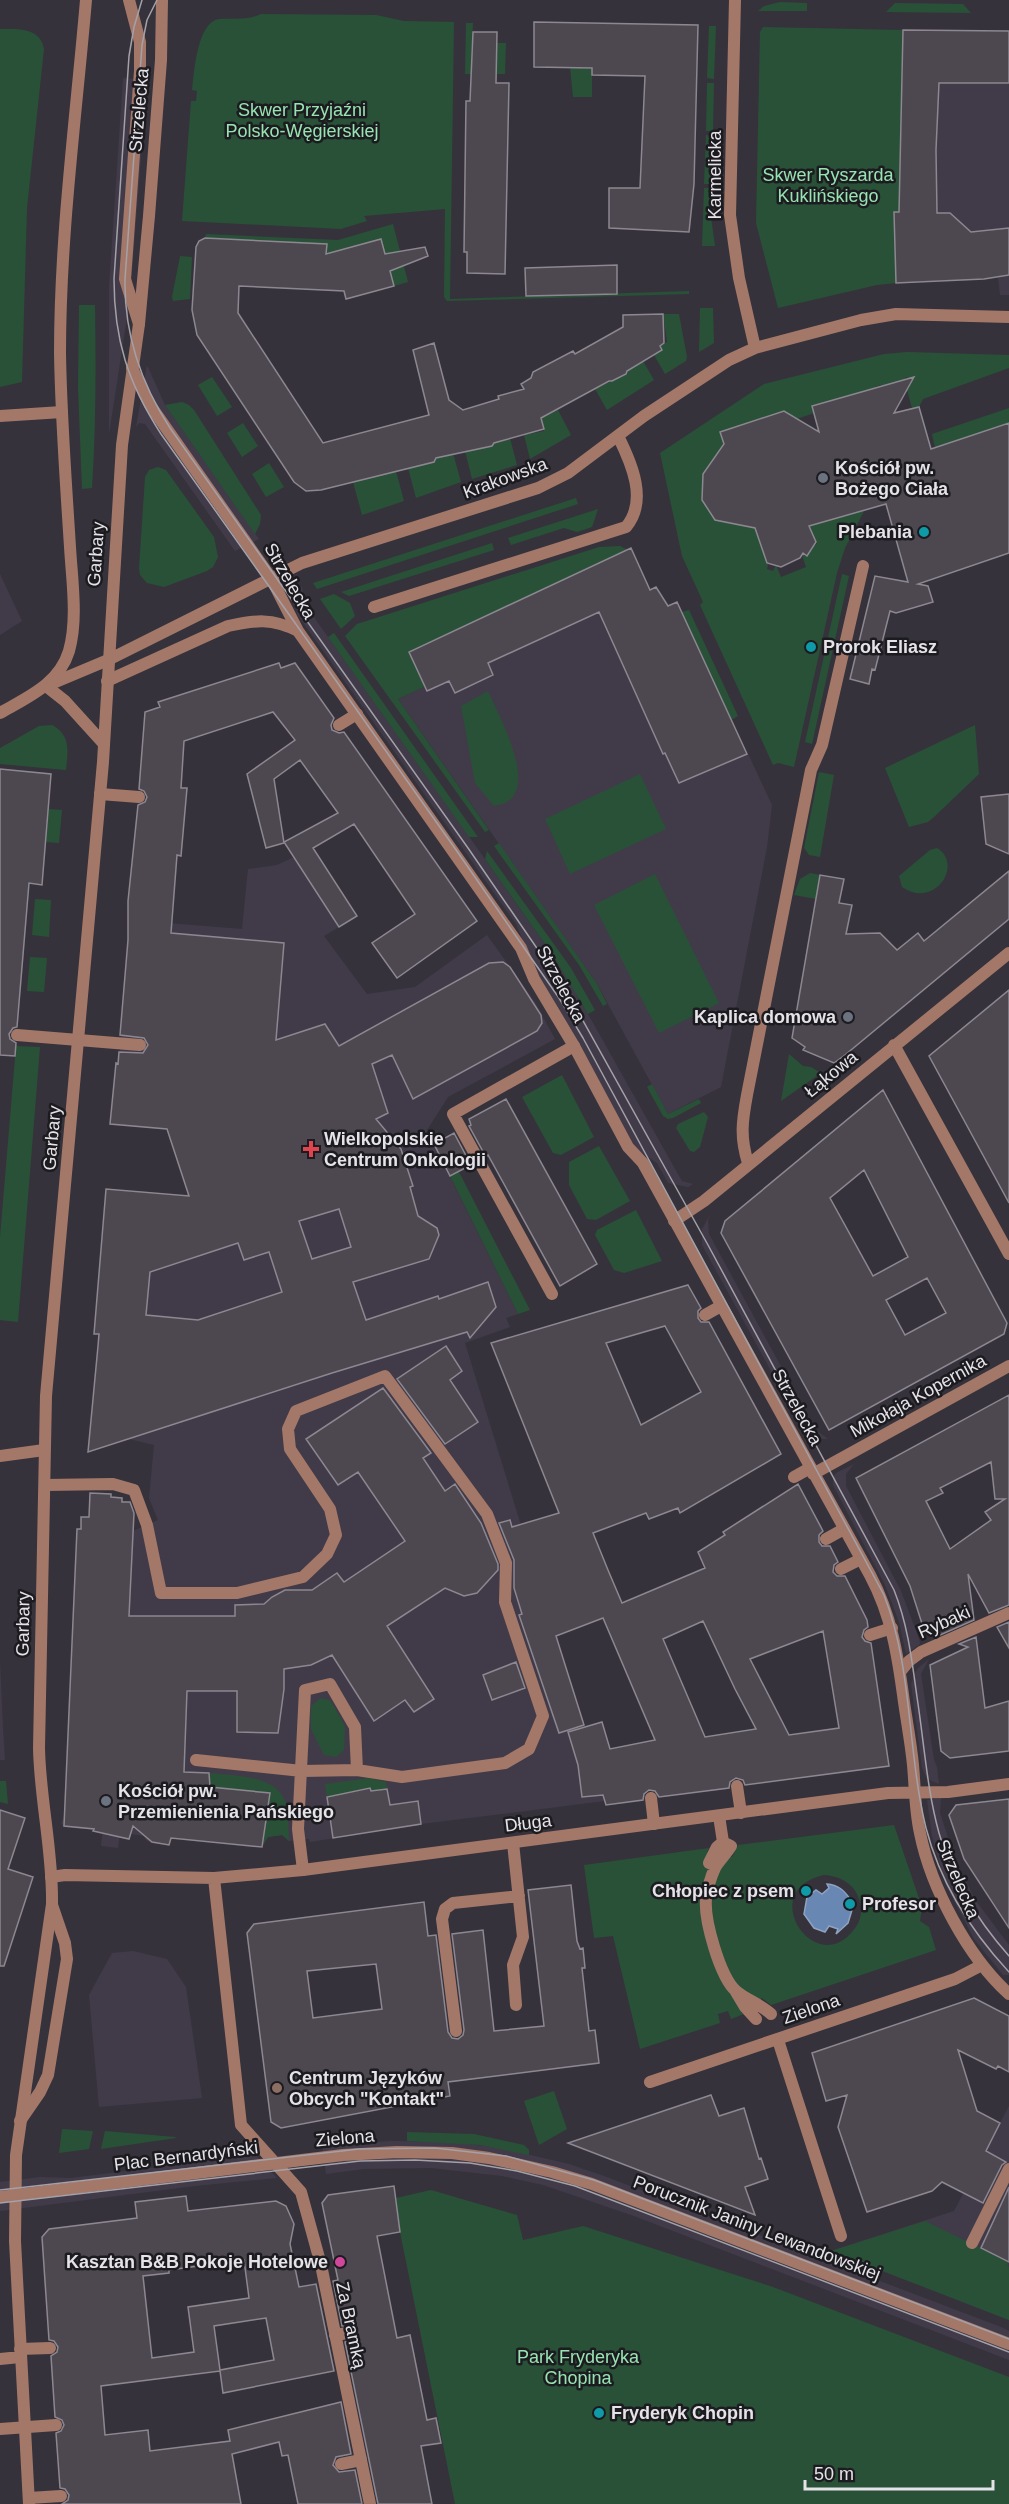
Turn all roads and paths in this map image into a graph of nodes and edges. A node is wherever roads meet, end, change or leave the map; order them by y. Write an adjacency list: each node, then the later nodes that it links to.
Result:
1 (86, 0): 11 (street)
2 (129, 0): 6 (street)
3 (162, 0): 5 (street, Strzelecka)
4 (735, 0): 9 (street, Karmelicka)
5 (161, 64): 6 (street); 8 (street, Strzelecka)
6 (140, 71): 8 (street)
7 (1009, 317): 9 (street, Krakowska)
8 (139, 324): 10 (street, Strzelecka)
9 (755, 348): 13 (street, Krakowska)
10 (132, 368): 15 (street, Strzelecka); 18 (street, Garbary)
11 (62, 412): 12 (street); 20 (street)
12 (0, 416)
13 (618, 436): 15 (street, Krakowska); 16 (street)
14 (863, 566): 33 (street)
15 (271, 578): 17 (street, Strzelecka); 18 (street, Krakowska)
16 (374, 607)
17 (298, 631): 19 (street); 22 (street, Strzelecka)
18 (108, 660): 19 (street, Garbary); 20 (street, Krakowska)
19 (107, 681): 24 (street, Garbary)
20 (46, 686): 21 (street, Krakowska); 24 (street)
21 (0, 712)
22 (357, 714): 23 (street); 31 (street, Strzelecka)
23 (339, 725)
24 (104, 744): 25 (street, Garbary)
25 (100, 794): 26 (street); 29 (street, Garbary)
26 (139, 797)
27 (1009, 953): 32 (street, Łąkowa)
28 (16, 1035): 29 (street)
29 (80, 1040): 30 (street); 40 (street, Garbary)
30 (141, 1045)
31 (574, 1046): 34 (street, Strzelecka); 36 (street)
32 (894, 1046): 33 (street, Łąkowa); 35 (street)
33 (748, 1163): 34 (street, Łąkowa)
34 (674, 1221): 37 (street, Strzelecka)
35 (1009, 1254)
36 (552, 1294)
37 (721, 1306): 38 (street); 42 (street, Strzelecka)
38 (705, 1315)
39 (1009, 1366): 42 (street, Mikołaja Kopernika)
40 (44, 1450): 41 (street); 44 (street, Garbary)
41 (0, 1456)
42 (812, 1471): 43 (street, Mikołaja Kopernika); 45 (street, Strzelecka)
43 (794, 1477)
44 (45, 1485): 54 (street); 65 (street, Garbary)
45 (844, 1529): 46 (street); 47 (street, Strzelecka)
46 (826, 1539)
47 (861, 1559): 48 (street); 50 (street, Strzelecka)
48 (841, 1569)
49 (1009, 1613): 52 (street, Rybaki)
50 (892, 1628): 51 (street); 52 (street, Strzelecka)
51 (870, 1635)
52 (900, 1672): 58 (street, Strzelecka)
53 (195, 1760): 55 (street)
54 (357, 1770): 55 (street); 55 (street)
55 (302, 1771): 64 (street)
56 (1009, 1784): 58 (street, Długa)
57 (737, 1786): 60 (street)
58 (915, 1793): 60 (street, Długa); 69 (street, Strzelecka)
59 (651, 1798): 62 (street)
60 (741, 1813): 61 (street, Długa)
61 (719, 1816): 62 (street, Długa); 70 (street)
62 (654, 1824): 63 (street, Długa)
63 (513, 1843): 64 (street, Długa); 67 (street)
64 (303, 1870): 66 (street, Długa)
65 (51, 1877): 66 (street, Długa); 68 (street, Garbary)
66 (214, 1878): 80 (street, Plac Bernardyński)
67 (519, 1896): 72 (street); 75 (street)
68 (51, 1904): 78 (street, Garbary); 78 (street)
69 (981, 1965): 71 (street, Strzelecka); 76 (street, Zielona)
70 (735, 1990): 73 (street); 74 (street)
71 (1009, 1994)
72 (516, 2005)
73 (771, 2014)
74 (756, 2019)
75 (456, 2031)
76 (778, 2040): 77 (street, Zielona); 84 (street)
77 (650, 2082)
78 (20, 2122): 82 (street, Garbary)
79 (489, 2158): 80 (street, Zielona); 86 (street, Porucznik Janiny Lewandowskiej)
80 (276, 2163): 82 (street, Plac Bernardyński); 93 (street, Za Bramką)
81 (1009, 2169): 85 (street)
82 (15, 2195): 83 (street, Plac Bernardyński); 88 (street, Garbary)
83 (0, 2197)
84 (841, 2236)
85 (972, 2243)
86 (1009, 2344)
87 (50, 2348): 88 (street)
88 (20, 2353): 89 (street); 91 (street, Garbary)
89 (0, 2359)
90 (56, 2425): 91 (street)
91 (24, 2427): 92 (street); 96 (street, Garbary)
92 (0, 2429)
93 (361, 2460): 94 (street); 97 (street, Za Bramką)
94 (341, 2464)
95 (60, 2496): 96 (street)
96 (29, 2501)
97 (370, 2504)

